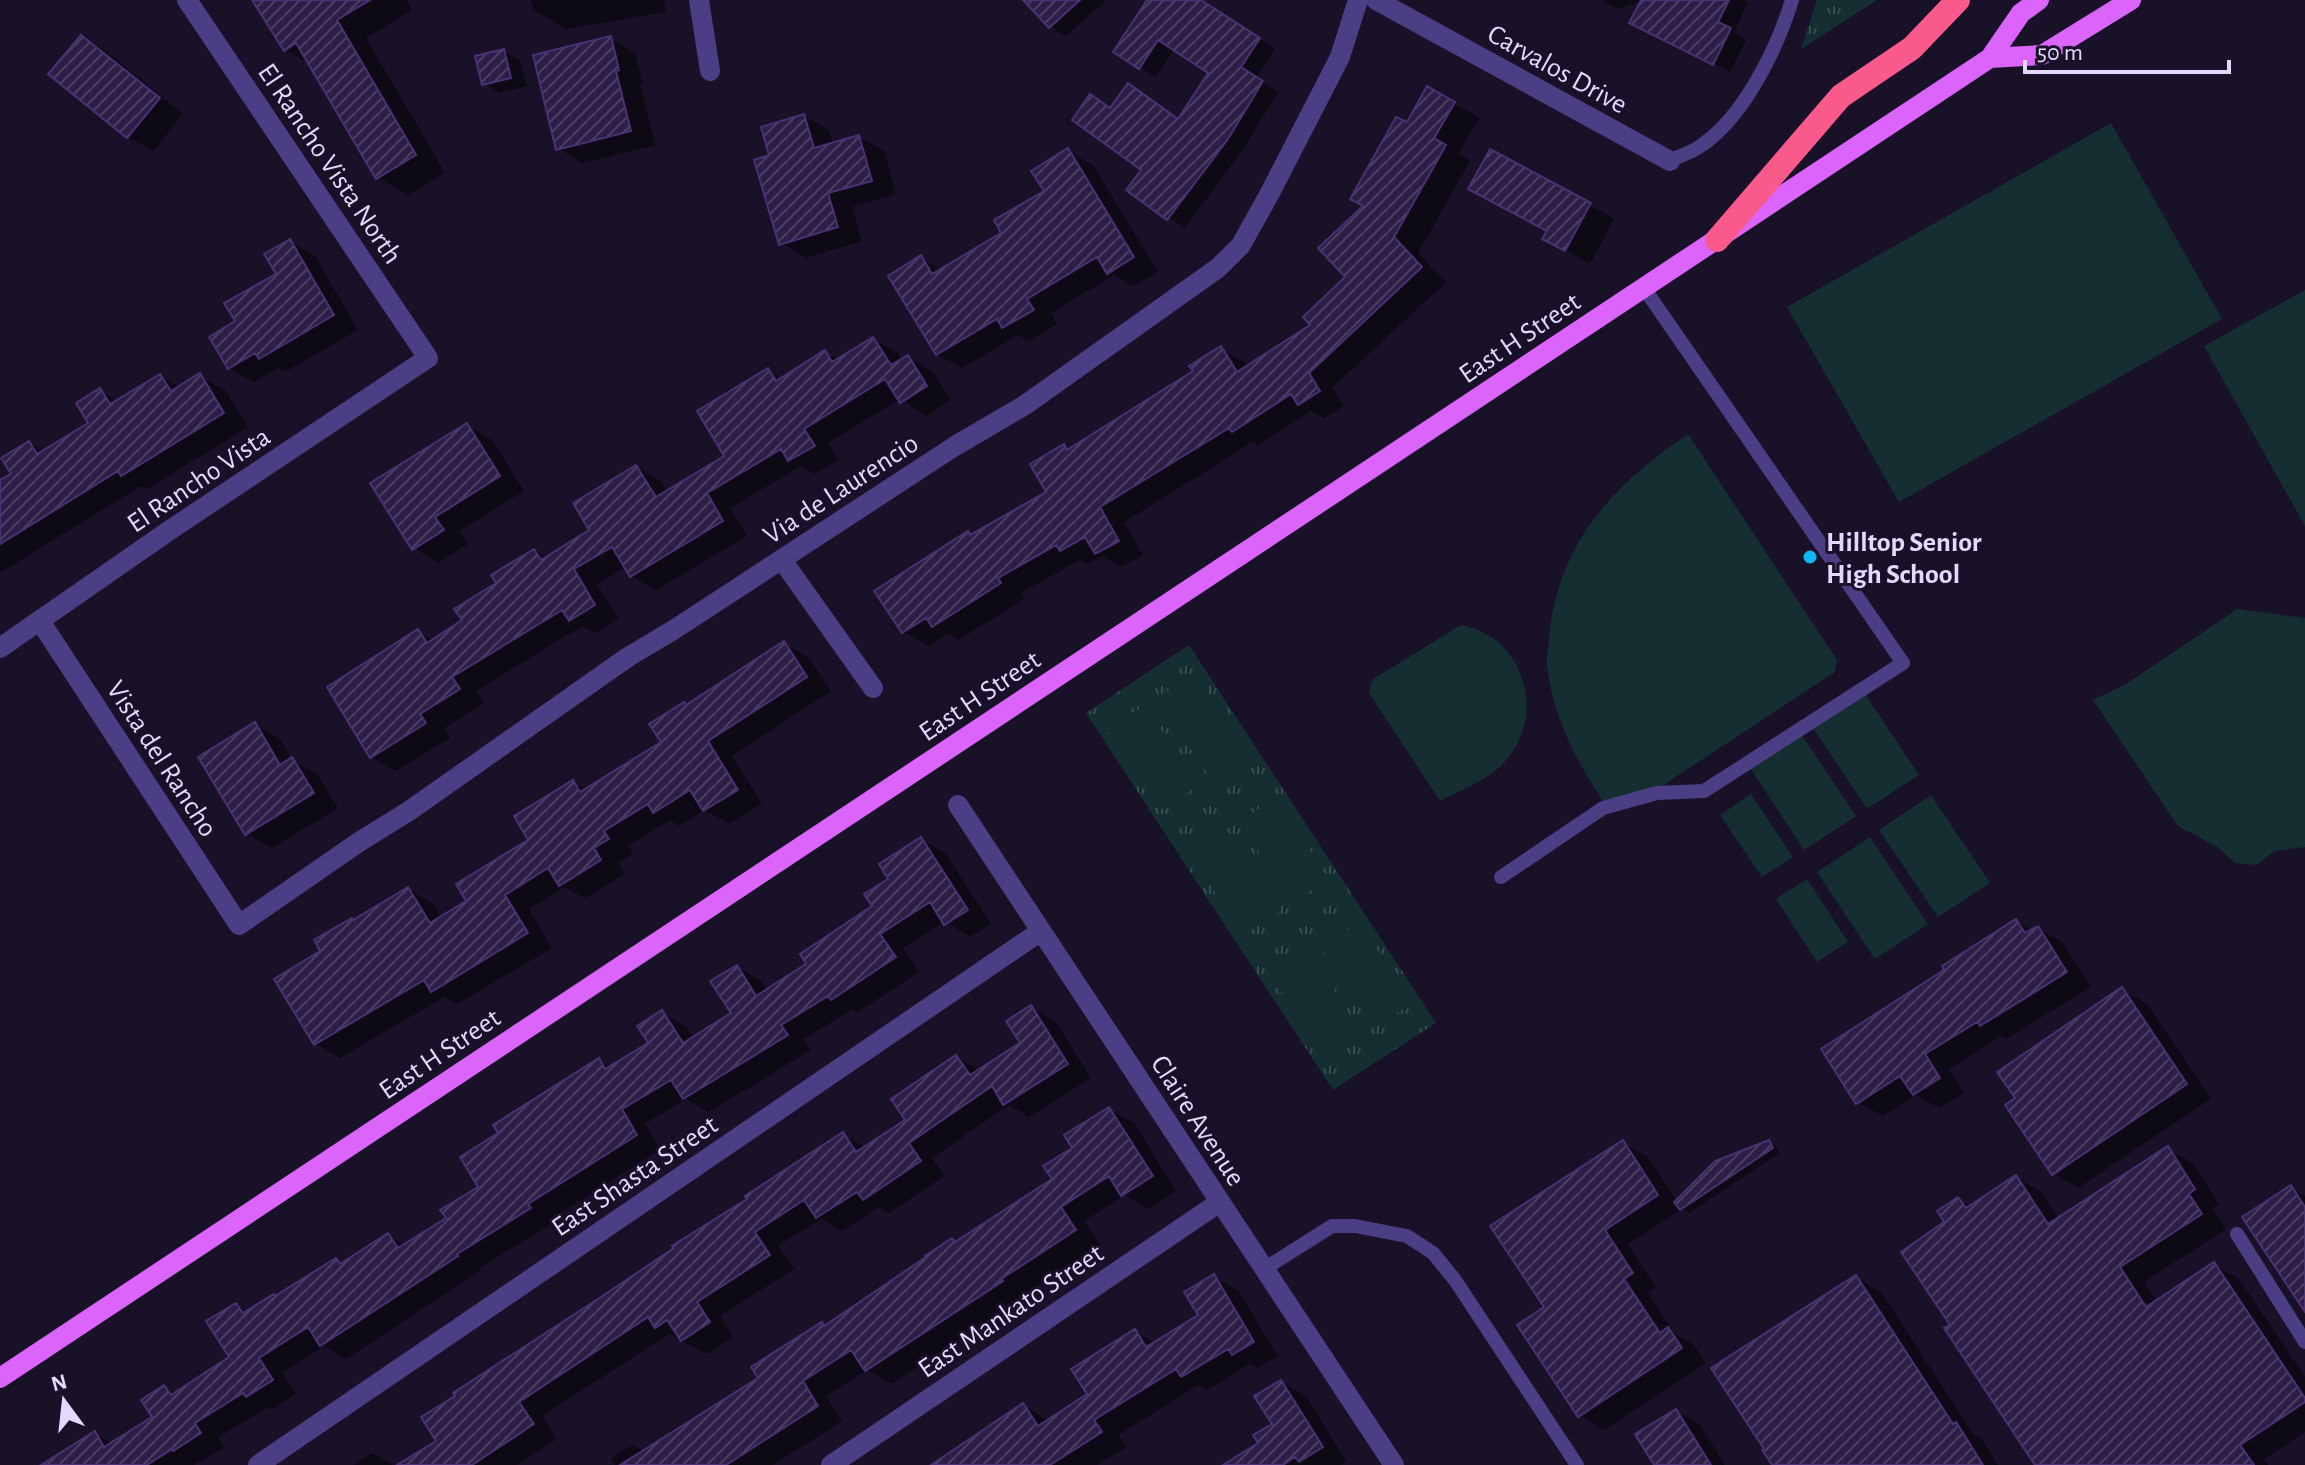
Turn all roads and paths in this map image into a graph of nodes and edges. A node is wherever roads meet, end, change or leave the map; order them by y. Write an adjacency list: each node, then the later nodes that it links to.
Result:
1 (187, 0): 14 (street, El Rancho Vista North)
2 (699, 0): 10 (street)
3 (1358, 0): 15 (street, Via de Laurencio)
4 (1376, 0): 11 (street, Carvalos Drive)
5 (1792, 0): 11 (lane)
6 (1958, 0): 12 (highway)
7 (2039, 0): 9 (main road, East H Street)
8 (2131, 0): 9 (main road)
9 (1990, 58): 12 (main road, East H Street)
10 (710, 71)
11 (1670, 161)
12 (1717, 240): 13 (main road, East H Street)
13 (1644, 288): 20 (lane); 27 (main road, East H Street)
14 (428, 358): 16 (street, El Rancho Vista)
15 (782, 560): 18 (street); 21 (street, Via de Laurencio)
16 (40, 621): 17 (street, El Rancho Vista); 21 (street, Vista del Rancho)
17 (0, 648)
18 (873, 688)
19 (958, 805): 22 (street, Claire Avenue)
20 (1501, 877)
21 (239, 925)
22 (1041, 931): 23 (street, Claire Avenue); 28 (street, East Shasta Street)
23 (1220, 1202): 25 (street, Claire Avenue); 29 (street, East Mankato Street)
24 (2237, 1234): 26 (lane)
25 (1264, 1269): 30 (street, Claire Avenue); 31 (lane)
26 (2305, 1342)
27 (0, 1378)
28 (258, 1465)
29 (831, 1465)
30 (1394, 1465)
31 (1577, 1465)

